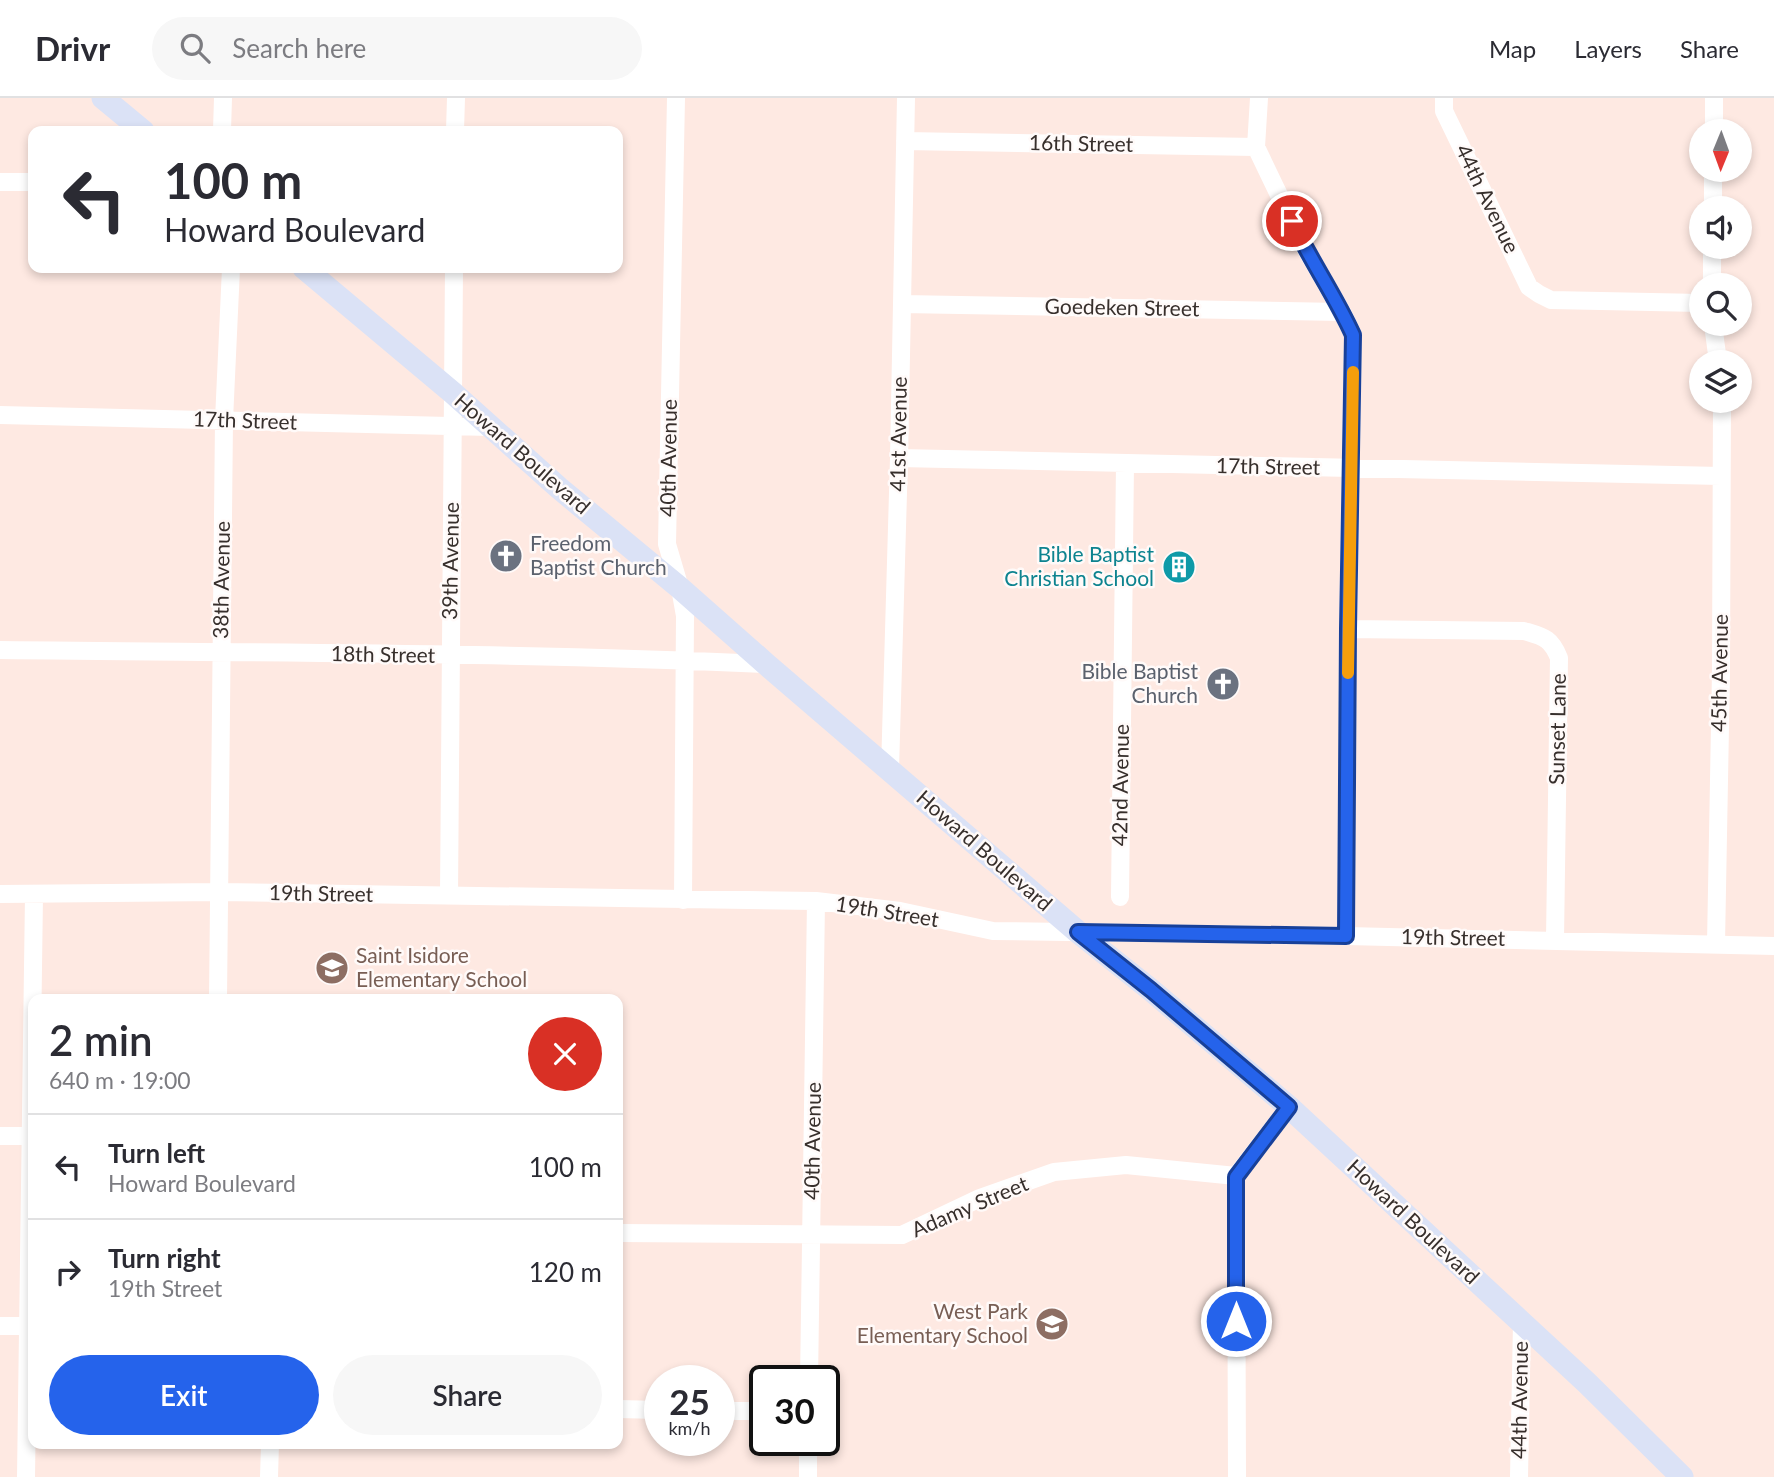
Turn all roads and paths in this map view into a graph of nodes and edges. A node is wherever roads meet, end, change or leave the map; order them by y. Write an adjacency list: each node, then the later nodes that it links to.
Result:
1 (103, 98): 10 (main road)
2 (223, 98): 11 (street)
3 (456, 98): 12 (street)
4 (676, 98): 33 (street, 40th Avenue)
5 (906, 98): 13 (street, 41st Avenue)
6 (1259, 98): 14 (street)
7 (1444, 98): 20 (street, 44th Avenue)
8 (1714, 98): 9 (street)
9 (1714, 119)
10 (137, 126)
11 (222, 126)
12 (455, 126)
13 (905, 141): 14 (street, 16th Street); 21 (street, 41st Avenue)
14 (1256, 147): 22 (street)
15 (0, 182): 16 (street)
16 (28, 182)
17 (231, 273): 26 (street, 38th Avenue)
18 (310, 273): 23 (main road, Howard Boulevard)
19 (454, 273): 23 (street, 39th Avenue)
20 (1689, 303)
21 (902, 304): 22 (street, Goedeken Street); 29 (street, 41st Avenue)
22 (1342, 312): 31 (street)
23 (453, 393): 27 (street, 39th Avenue); 28 (main road, Howard Boulevard)
24 (1722, 413): 32 (street, 45th Avenue)
25 (0, 415): 26 (street, 17th Street)
26 (224, 420): 27 (street, 17th Street); 36 (street, 38th Avenue)
27 (452, 426): 28 (street, 17th Street); 37 (street, 39th Avenue)
28 (490, 427): 33 (main road, Howard Boulevard)
29 (899, 458): 30 (street, 17th Street); 40 (street, 41st Avenue)
30 (1125, 464): 31 (street, 17th Street); 45 (street, 42nd Avenue)
31 (1350, 469): 32 (street, 17th Street); 34 (street)
32 (1721, 476): 51 (street, 45th Avenue)
33 (680, 588): 38 (street, 40th Avenue); 39 (main road, Howard Boulevard)
34 (1348, 629): 49 (street); 50 (street, Sunset Lane)
35 (0, 650): 36 (street, 18th Street)
36 (221, 653): 37 (street, 18th Street); 41 (street, 38th Avenue)
37 (450, 655): 38 (street, 18th Street); 44 (street, 39th Avenue)
38 (685, 660): 39 (street, 18th Street); 46 (street, 40th Avenue)
39 (766, 664): 40 (main road, Howard Boulevard)
40 (890, 770): 48 (main road, Howard Boulevard)
41 (220, 892): 43 (street, 19th Street); 44 (street, 19th Street); 54 (street, 38th Avenue)
42 (0, 894): 43 (street, 19th Street)
43 (34, 895): 53 (street)
44 (449, 896): 46 (street, 19th Street)
45 (1119, 897)
46 (683, 900): 47 (street, 19th Street)
47 (816, 901): 48 (street, 19th Street); 60 (street, 40th Avenue)
48 (1078, 932): 49 (street, 19th Street); 55 (main road, Howard Boulevard)
49 (1346, 936): 50 (street, 19th Street)
50 (1555, 940): 51 (street, 19th Street)
51 (1716, 944): 52 (street, 19th Street)
52 (1774, 946)
53 (33, 994)
54 (218, 994)
55 (1289, 1107): 58 (street); 61 (main road, Howard Boulevard)
56 (0, 1136): 57 (street)
57 (28, 1136)
58 (1236, 1177): 60 (street, Adamy Street); 73 (street)
59 (623, 1233): 60 (street, Adamy Street)
60 (811, 1234): 64 (street, 40th Avenue)
61 (1522, 1323): 74 (street, 44th Avenue); 75 (main road, Howard Boulevard)
62 (0, 1326): 63 (street)
63 (28, 1326)
64 (809, 1365)
65 (623, 1409): 66 (street)
66 (644, 1410)
67 (28, 1438): 70 (street)
68 (270, 1449): 71 (street)
69 (808, 1456): 72 (street)
70 (26, 1477)
71 (269, 1477)
72 (808, 1477)
73 (1237, 1477)
74 (1519, 1477)
75 (1682, 1477)

